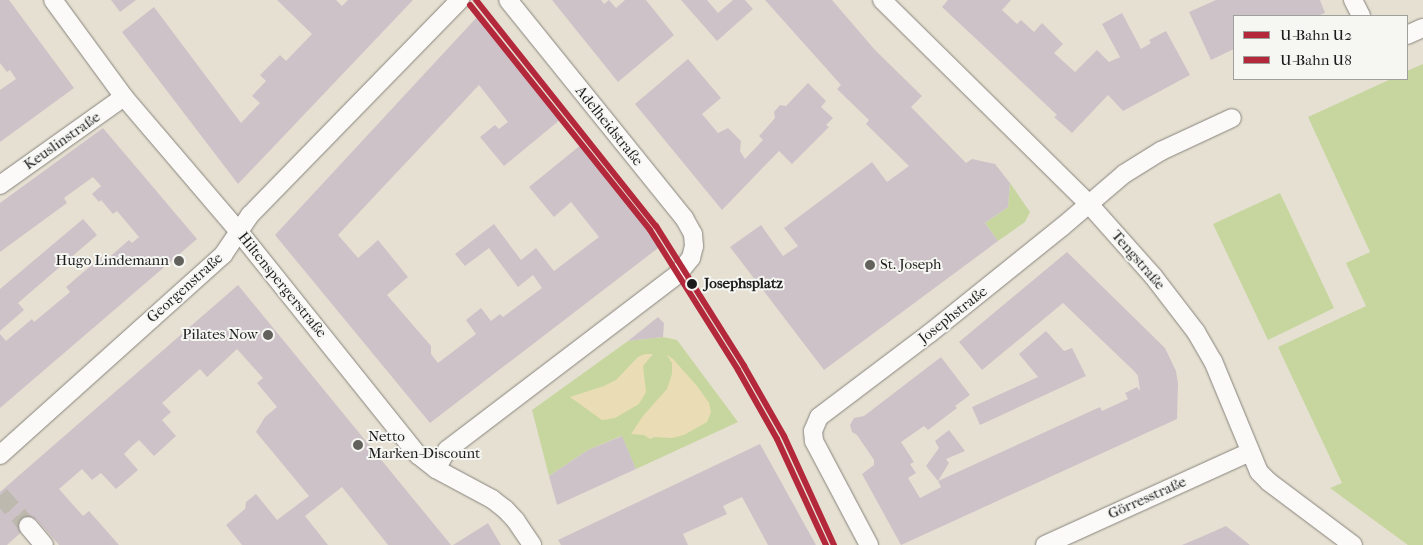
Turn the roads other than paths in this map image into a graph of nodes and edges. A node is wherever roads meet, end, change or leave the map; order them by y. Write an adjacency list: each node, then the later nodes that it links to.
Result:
1 (53, 0): 9 (street, Hiltenspergerstraße)
2 (460, 0): 13 (street, Georgenstraße)
3 (508, 0): 16 (street, Adelheidstraße)
4 (1353, 0): 6 (street)
5 (892, 3): 12 (street, Tengstraße)
6 (1360, 15)
7 (1423, 28): 8 (street)
8 (1408, 35)
9 (124, 97): 11 (street, Keuslinstraße); 13 (street, Hiltenspergerstraße)
10 (1232, 118): 12 (street, Josephstraße)
11 (0, 185)
12 (1088, 203): 14 (street, Tengstraße); 20 (street, Josephstraße)
13 (240, 233): 15 (street, Georgenstraße); 16 (street, Hiltenspergerstraße)
14 (1250, 452): 21 (street, Görresstraße); 22 (street, Tengstraße)
15 (0, 455)
16 (436, 469): 19 (street, Hiltenspergerstraße)
17 (28, 526): 18 (street)
18 (44, 545)
19 (532, 545)
20 (868, 545)
21 (1045, 545)
22 (1353, 545)

